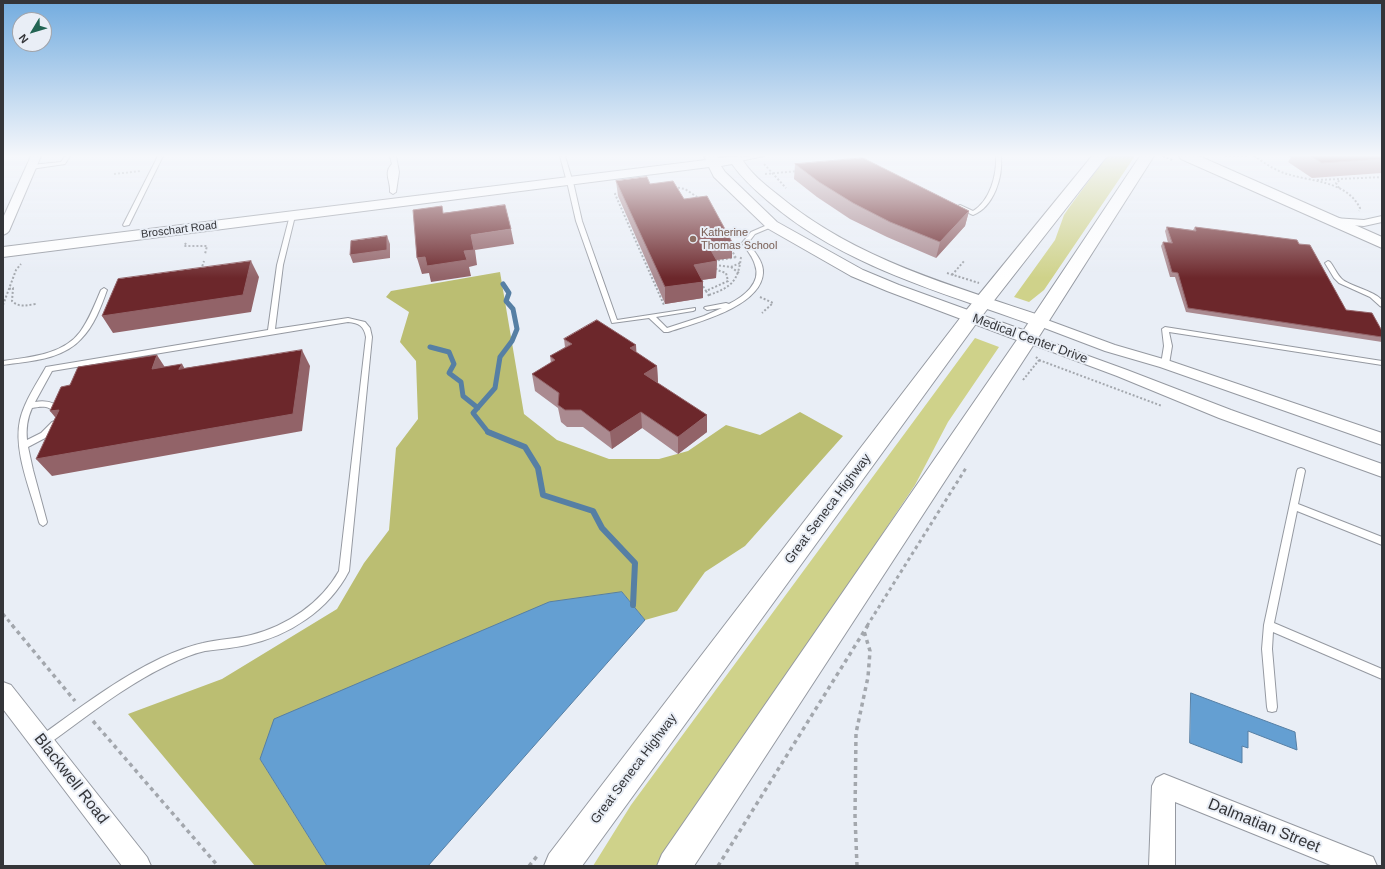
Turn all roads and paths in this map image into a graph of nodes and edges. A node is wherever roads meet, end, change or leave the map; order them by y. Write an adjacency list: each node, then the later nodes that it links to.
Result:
1 (20, 197): 23 (street)
2 (140, 197): 21 (lane)
3 (337, 197): 21 (street, Broschart Road)
4 (423, 197): 18 (street, Broschart Road)
5 (573, 197): 58 (lane)
6 (615, 197): 54 (path)
7 (697, 197): 15 (path)
8 (742, 197): 22 (street, Medical Center Drive)
9 (770, 197): 49 (street, Medical Center Drive)
10 (988, 197): 16 (lane)
11 (1066, 197): 49 (main road, Great Seneca Highway)
12 (1122, 197): 60 (main road)
13 (1277, 197): 20 (main road)
14 (1351, 197): 17 (path)
15 (701, 199)
16 (954, 204)
17 (1357, 213)
18 (292, 216): 23 (street, Broschart Road); 59 (lane)
19 (1382, 219): 20 (street)
20 (1334, 222): 24 (main road)
21 (126, 225): 23 (street, Broschart Road)
22 (772, 225): 49 (street, Medical Center Drive); 50 (lane)
23 (3, 240)
24 (1382, 243)
25 (728, 244): 26 (path)
26 (736, 258): 30 (path); 32 (path)
27 (965, 260): 38 (path)
28 (204, 261): 36 (path)
29 (24, 262): 42 (path)
30 (740, 263): 33 (path); 34 (path)
31 (1328, 263): 47 (lane)
32 (715, 265): 33 (path); 40 (path)
33 (731, 267): 34 (path); 37 (path)
34 (740, 268): 37 (path)
35 (941, 271): 38 (path)
36 (200, 272)
37 (739, 273): 41 (path)
38 (953, 275): 49 (path)
39 (700, 280): 44 (path)
40 (728, 281): 41 (path); 44 (path)
41 (734, 284): 46 (path)
42 (9, 289): 51 (path); 52 (path)
43 (104, 290): 61 (lane)
44 (706, 290): 46 (path)
45 (762, 292): 57 (path)
46 (709, 295): 48 (path)
47 (1380, 298): 53 (lane)
48 (711, 300)
49 (980, 301): 60 (street, Medical Center Drive); 86 (main road, Great Seneca Highway)
50 (738, 303): 55 (lane); 58 (lane)
51 (36, 304)
52 (3, 305)
53 (1382, 305)
54 (665, 308)
55 (707, 308)
56 (693, 309): 58 (lane)
57 (762, 313)
58 (651, 316)
59 (270, 332): 65 (lane); 82 (lane)
60 (1035, 337): 63 (street, Medical Center Drive); 66 (path); 72 (street, Medical Center Drive); 87 (main road)
61 (50, 354): 62 (lane); 65 (lane)
62 (3, 363)
63 (1165, 364): 64 (lane); 68 (street, Medical Center Drive)
64 (1382, 364)
65 (49, 369): 67 (lane)
66 (1022, 381)
67 (30, 406): 69 (lane); 69 (lane)
68 (1382, 440)
69 (23, 446): 74 (lane)
70 (967, 466): 78 (path)
71 (1301, 470): 73 (lane)
72 (1382, 471)
73 (1294, 506): 75 (lane); 77 (lane)
74 (43, 522)
75 (1382, 541)
76 (3, 614): 82 (path)
77 (1270, 624): 79 (lane); 81 (lane)
78 (864, 631): 88 (path); 89 (path)
79 (1382, 674)
80 (3, 692): 83 (street, Blackwell Road)
81 (1272, 707)
82 (84, 712): 83 (lane); 85 (path)
83 (42, 742): 84 (street, Blackwell Road)
84 (138, 866)
85 (218, 866)
86 (561, 866)
87 (674, 866)
88 (718, 866)
89 (857, 866)
90 (1162, 866): 91 (street, Dalmatian Street)
91 (1364, 866)

